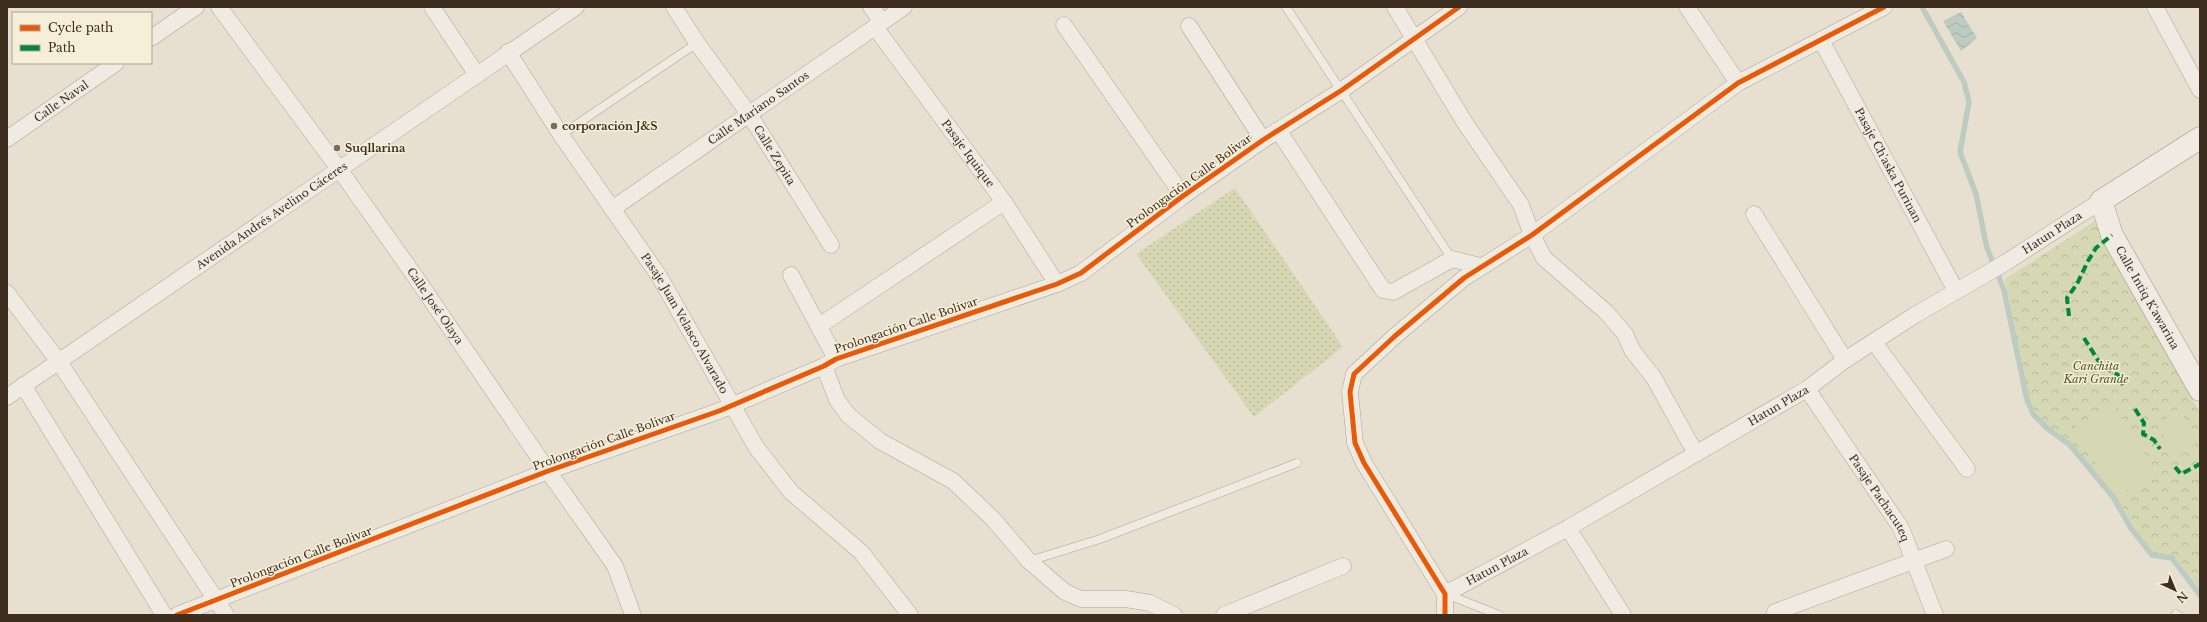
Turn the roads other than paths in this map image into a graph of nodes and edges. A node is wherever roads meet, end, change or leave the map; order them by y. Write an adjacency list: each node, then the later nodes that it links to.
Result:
1 (196, 7): 17 (street)
2 (219, 7): 33 (street, Calle José Olaya)
3 (432, 7): 23 (street)
4 (576, 7): 21 (street, Avenida Andrés Avelino Cáceres)
5 (674, 7): 20 (street, Calle Zepita)
6 (871, 7): 14 (street, Pasaje Iquique)
7 (904, 7): 14 (street, Calle Mariano Santos)
8 (1286, 7): 25 (lane)
9 (1395, 7): 18 (street)
10 (1459, 7): 18 (street, Prolongación Calle Bolivar)
11 (1687, 7): 24 (street)
12 (1884, 7): 19 (street)
13 (2155, 7): 26 (street)
14 (879, 24): 27 (street, Calle Mariano Santos); 35 (street, Pasaje Iquique)
15 (1064, 25): 34 (street)
16 (1189, 26): 32 (street)
17 (152, 37)
18 (1415, 40): 25 (street, Prolongación Calle Bolivar); 39 (street)
19 (1821, 40): 24 (street); 45 (street, Pasaje Ch'aska Purinan)
20 (697, 43): 27 (street, Calle Zepita); 29 (lane)
21 (508, 52): 23 (street, Avenida Andrés Avelino Cáceres); 29 (street, Pasaje Juan Velasco Alvarado)
22 (115, 64): 31 (street, Calle Naval)
23 (477, 75): 33 (street, Avenida Andrés Avelino Cáceres)
24 (1738, 83): 39 (street)
25 (1342, 90): 28 (street, Prolongación Calle Bolivar); 41 (lane)
26 (2200, 90)
27 (749, 114): 37 (street, Calle Mariano Santos); 40 (street, Calle Zepita)
28 (1278, 130): 32 (street, Prolongación Calle Bolivar); 41 (street)
29 (561, 135): 37 (street, Pasaje Juan Velasco Alvarado)
30 (2200, 138): 36 (street)
31 (7, 139)
32 (1263, 140): 34 (street, Prolongación Calle Bolivar)
33 (340, 168): 50 (street, Avenida Andrés Avelino Cáceres); 60 (street, Calle José Olaya)
34 (1183, 196): 44 (street, Prolongación Calle Bolivar)
35 (1004, 202): 44 (street, Pasaje Iquique); 47 (street)
36 (2101, 202): 45 (street, Hatun Plaza); 54 (street, Calle Intiq K'awarina)
37 (612, 209): 56 (street, Pasaje Juan Velasco Alvarado)
38 (1754, 214): 49 (street)
39 (1532, 236): 42 (street); 57 (street)
40 (831, 245)
41 (1452, 259): 42 (street)
42 (1480, 266): 66 (street)
43 (791, 275): 47 (street)
44 (1057, 284): 51 (street, Prolongación Calle Bolivar)
45 (1956, 291): 48 (street, Hatun Plaza)
46 (7, 293): 50 (street)
47 (819, 326): 51 (street)
48 (1874, 342): 49 (street, Hatun Plaza); 59 (street)
49 (1846, 360): 53 (street, Hatun Plaza)
50 (59, 362): 52 (street, Avenida Andrés Avelino Cáceres); 67 (street)
51 (830, 362): 56 (street, Prolongación Calle Bolivar); 64 (street)
52 (23, 385): 55 (street, Avenida Andrés Avelino Cáceres); 69 (street)
53 (1807, 389): 57 (street, Hatun Plaza); 63 (street, Pasaje Pachacuteq)
54 (2200, 390)
55 (7, 397)
56 (732, 404): 60 (street, Prolongación Calle Bolivar); 73 (street, Pasaje Juan Velasco Alvarado)
57 (1696, 454): 61 (street, Hatun Plaza)
58 (1297, 463): 64 (lane)
59 (1967, 469)
60 (548, 471): 67 (street, Prolongación Calle Bolivar); 72 (street, Calle José Olaya)
61 (1568, 528): 66 (street, Hatun Plaza); 78 (street)
62 (1946, 549): 63 (street)
63 (1913, 561): 68 (street); 79 (street, Pasaje Pachacuteq)
64 (1029, 562): 74 (street)
65 (1343, 566): 75 (street)
66 (1445, 594): 76 (street); 77 (lane)
67 (218, 600): 70 (street, Prolongación Calle Bolivar); 71 (street)
68 (1775, 612)
69 (164, 615)
70 (177, 615)
71 (226, 615)
72 (633, 615)
73 (910, 615)
74 (1174, 615)
75 (1224, 615)
76 (1445, 615)
77 (1500, 615)
78 (1623, 615)
79 (1935, 615)

